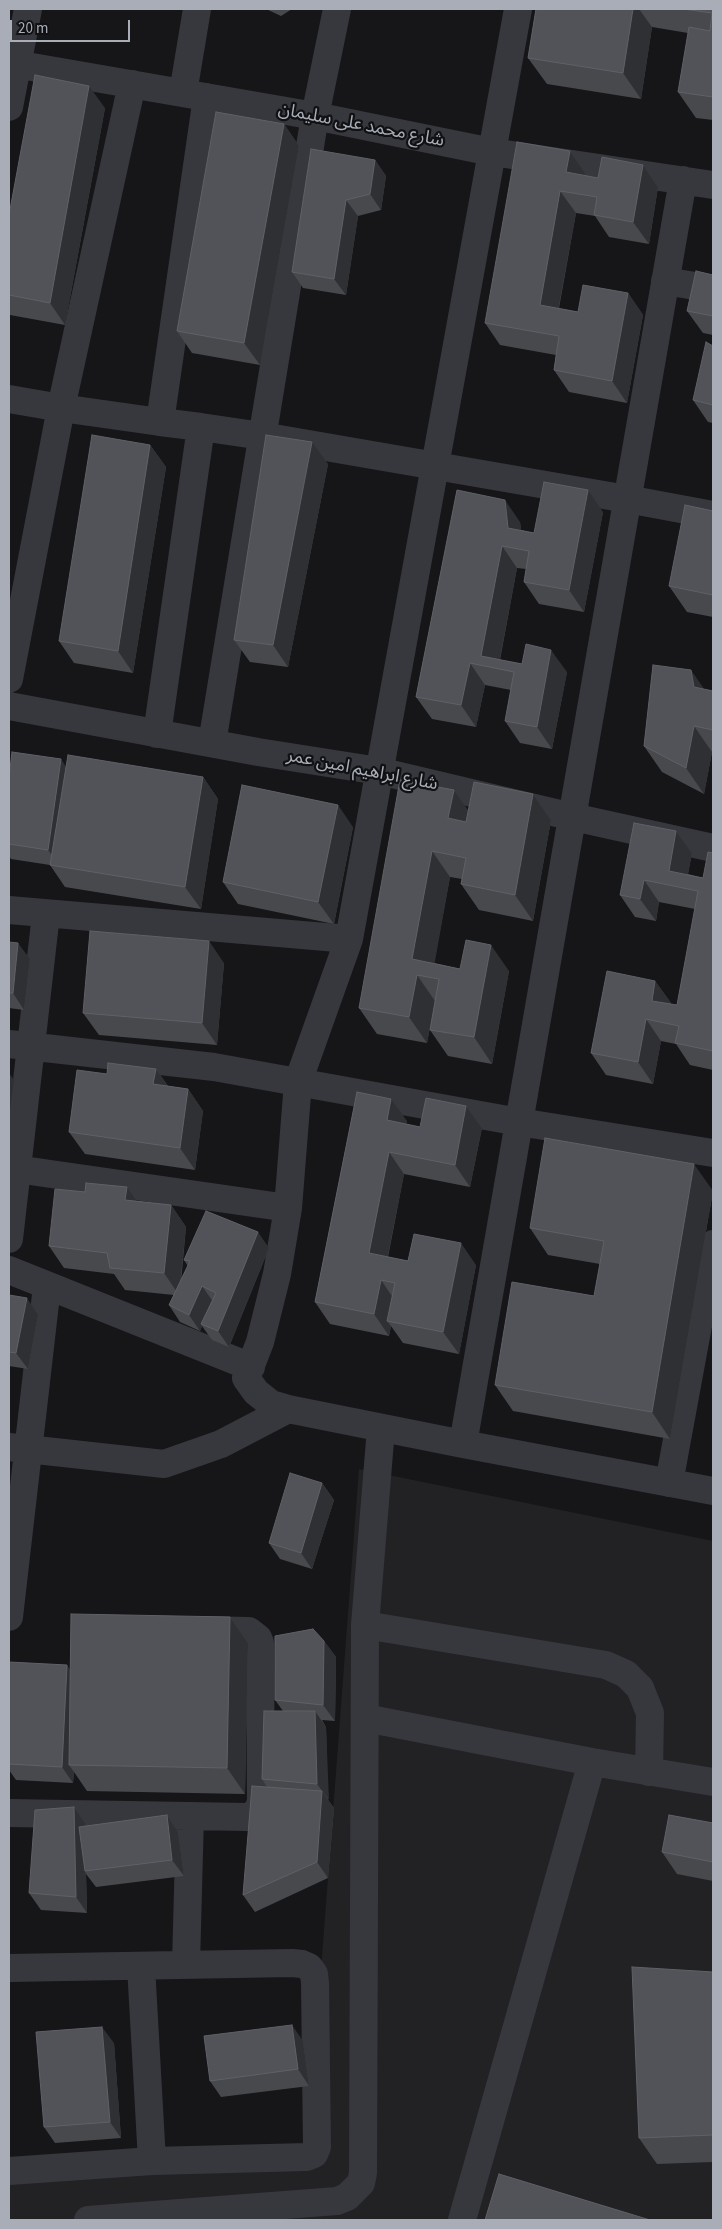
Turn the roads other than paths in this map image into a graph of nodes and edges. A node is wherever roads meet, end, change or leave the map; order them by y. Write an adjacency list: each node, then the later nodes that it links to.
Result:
1 (28, 9): 5 (street)
2 (197, 9): 7 (street)
3 (337, 9): 9 (street)
4 (518, 9): 10 (street)
5 (12, 64): 6 (street, شارع محمد على سليمان); 8 (street)
6 (132, 84): 7 (street, شارع محمد على سليمان); 16 (street)
7 (195, 95): 9 (street, شارع محمد على سليمان); 17 (street)
8 (9, 107)
9 (315, 116): 10 (street, شارع محمد على سليمان); 19 (street)
10 (492, 152): 11 (street, شارع محمد على سليمان); 20 (street)
11 (683, 180): 12 (street, شارع محمد على سليمان); 13 (street)
12 (713, 185)
13 (665, 281): 14 (street); 21 (street)
14 (713, 289)
15 (9, 399): 16 (street)
16 (61, 408): 17 (street); 23 (street)
17 (160, 422): 18 (street)
18 (201, 428): 19 (street); 25 (street)
19 (262, 436): 20 (street); 26 (street)
20 (433, 466): 21 (street); 27 (street)
21 (627, 498): 22 (street); 28 (street)
22 (713, 515)
23 (9, 679)
24 (9, 706): 25 (street, شارع ابراهيم امين عمر)
25 (157, 734): 26 (street, شارع ابراهيم امين عمر)
26 (212, 743): 27 (street, شارع ابراهيم امين عمر)
27 (379, 771): 28 (street, شارع ابراهيم امين عمر); 32 (street)
28 (573, 818): 29 (street, شارع ابراهيم امين عمر); 35 (street)
29 (713, 848)
30 (9, 910): 31 (street)
31 (46, 914): 32 (street); 33 (street)
32 (348, 939): 34 (street)
33 (20, 1045): 34 (street); 37 (street)
34 (298, 1082): 35 (street); 38 (street)
35 (520, 1122): 36 (street); 46 (street)
36 (713, 1153)
37 (13, 1168): 38 (street); 39 (street)
38 (288, 1208): 43 (street)
39 (9, 1239)
40 (713, 1244): 48 (street)
41 (9, 1270): 42 (street)
42 (47, 1286): 43 (street); 47 (street)
43 (251, 1367): 44 (street)
44 (288, 1409): 45 (street); 47 (street)
45 (382, 1428): 46 (street); 51 (street)
46 (463, 1444): 48 (street)
47 (19, 1449): 50 (street)
48 (669, 1483): 49 (street)
49 (713, 1491)
50 (9, 1617)
51 (365, 1625): 53 (street); 55 (street)
52 (173, 1629): 58 (street)
53 (365, 1718): 54 (street); 64 (street)
54 (592, 1762): 55 (street); 65 (street)
55 (649, 1772): 56 (street)
56 (713, 1782)
57 (9, 1813): 58 (street)
58 (190, 1816): 59 (street)
59 (186, 1964): 60 (street); 62 (street)
60 (141, 1966): 61 (street); 62 (street)
61 (9, 1968)
62 (152, 2161): 63 (street)
63 (9, 2171)
64 (88, 2220)
65 (462, 2220)

